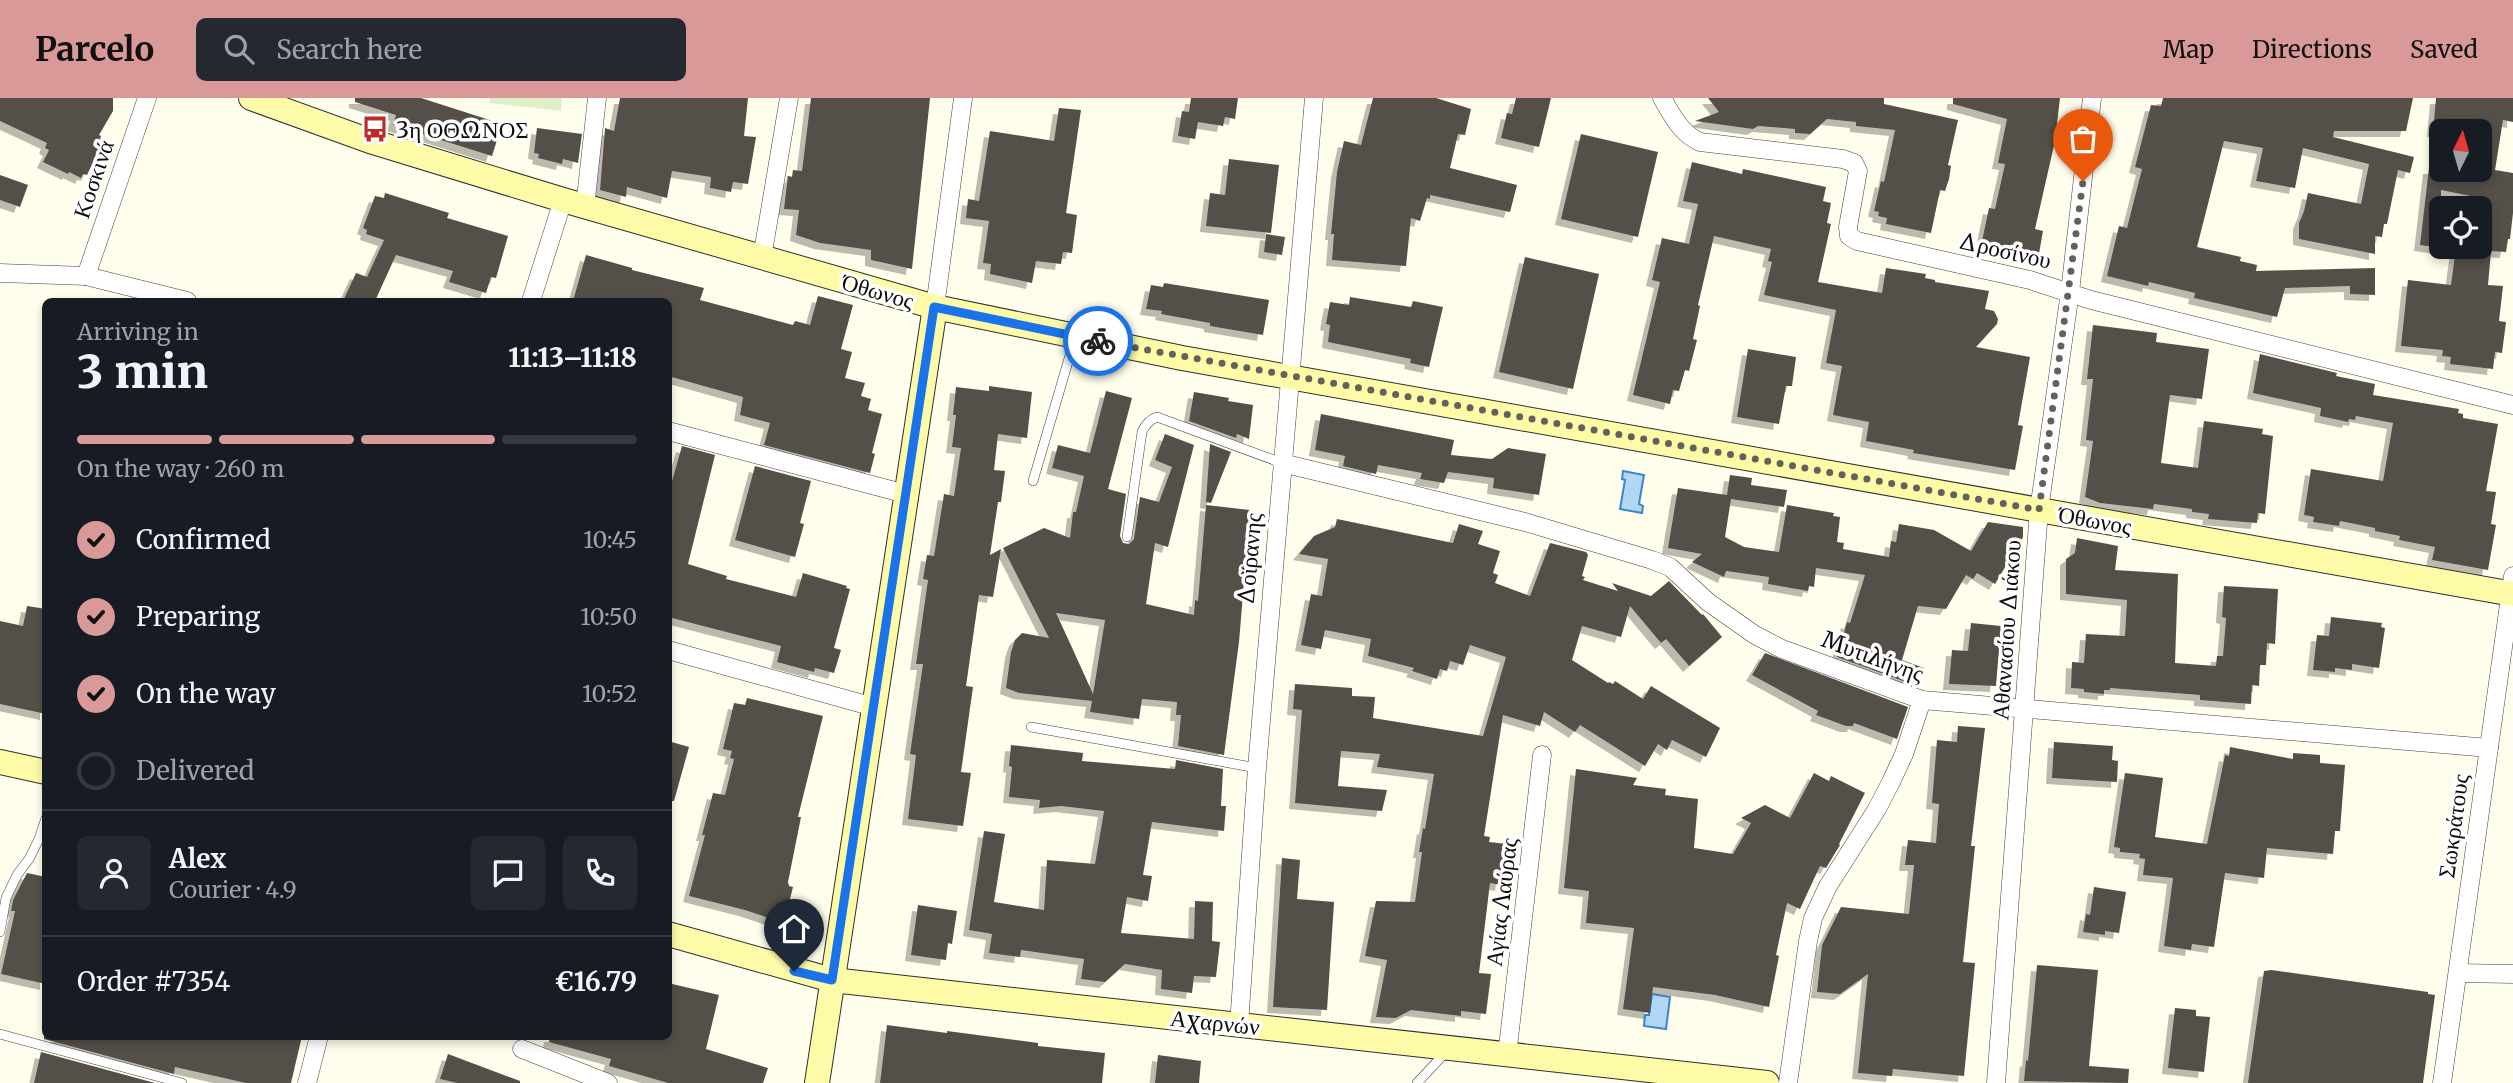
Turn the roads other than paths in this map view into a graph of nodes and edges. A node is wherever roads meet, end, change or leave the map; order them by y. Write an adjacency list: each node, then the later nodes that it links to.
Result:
1 (147, 98): 12 (street, Κοσκινά)
2 (251, 98): 9 (street, Όθωνος)
3 (597, 98): 9 (street)
4 (789, 98): 10 (street)
5 (963, 98): 18 (street)
6 (1314, 98): 20 (street, Δοϊρανης)
7 (1662, 98): 14 (street, Δροσίνου)
8 (2092, 98): 14 (street, Αθανασίου Διάκου)
9 (574, 203): 10 (street, Όθωνος); 17 (street)
10 (762, 258): 18 (street, Όθωνος)
11 (0, 273): 12 (street)
12 (86, 276): 13 (street)
13 (118, 282): 15 (street); 16 (street)
14 (2070, 292): 21 (street, Δροσίνου); 26 (street, Αθανασίου Διάκου)
15 (115, 298)
16 (176, 298)
17 (532, 298)
18 (934, 307): 19 (street, Όθωνος); 25 (street)
19 (1075, 337): 20 (street, Όθωνος); 24 (lane)
20 (1289, 377): 23 (street, Δοϊρανης); 26 (street, Όθωνος)
21 (2513, 405)
22 (672, 432): 25 (street)
23 (1282, 463): 27 (lane); 30 (street, Μυτιλήνης); 37 (street, Δοϊρανης)
24 (1033, 481)
25 (906, 494): 31 (street)
26 (2039, 510): 28 (street, Όθωνος); 32 (street, Αθανασίου Διάκου)
27 (1127, 537)
28 (2512, 588): 34 (street, Σωκράτους)
29 (672, 651): 31 (street)
30 (1922, 700): 32 (street, Μυτιλήνης); 57 (street)
31 (874, 707): 44 (street)
32 (2025, 709): 34 (street, Μυτιλήνης); 58 (street, Αθανασίου Διάκου)
33 (1031, 727): 37 (lane)
34 (2489, 748): 42 (street, Σωκράτους)
35 (1542, 755): 50 (street, Αγίας Λαύρας)
36 (0, 762): 38 (street)
37 (1257, 768): 45 (street, Δοϊρανης)
38 (42, 771)
39 (42, 830): 40 (lane)
40 (0, 932)
41 (672, 935): 44 (street, Αχαρνών)
42 (2458, 974): 43 (street); 59 (street, Σωκράτους)
43 (2513, 974)
44 (832, 980): 45 (street, Αχαρνών); 54 (street)
45 (1240, 1025): 48 (street, Αχαρνών)
46 (0, 1034): 51 (lane)
47 (318, 1040): 52 (street)
48 (1450, 1048): 50 (street, Αχαρνών); 55 (lane)
49 (522, 1049): 53 (street)
50 (1507, 1055): 56 (street, Αχαρνών)
51 (182, 1083)
52 (307, 1083)
53 (608, 1083)
54 (817, 1083)
55 (1417, 1083)
56 (1767, 1083)
57 (1788, 1083)
58 (1996, 1083)
59 (2442, 1083)

